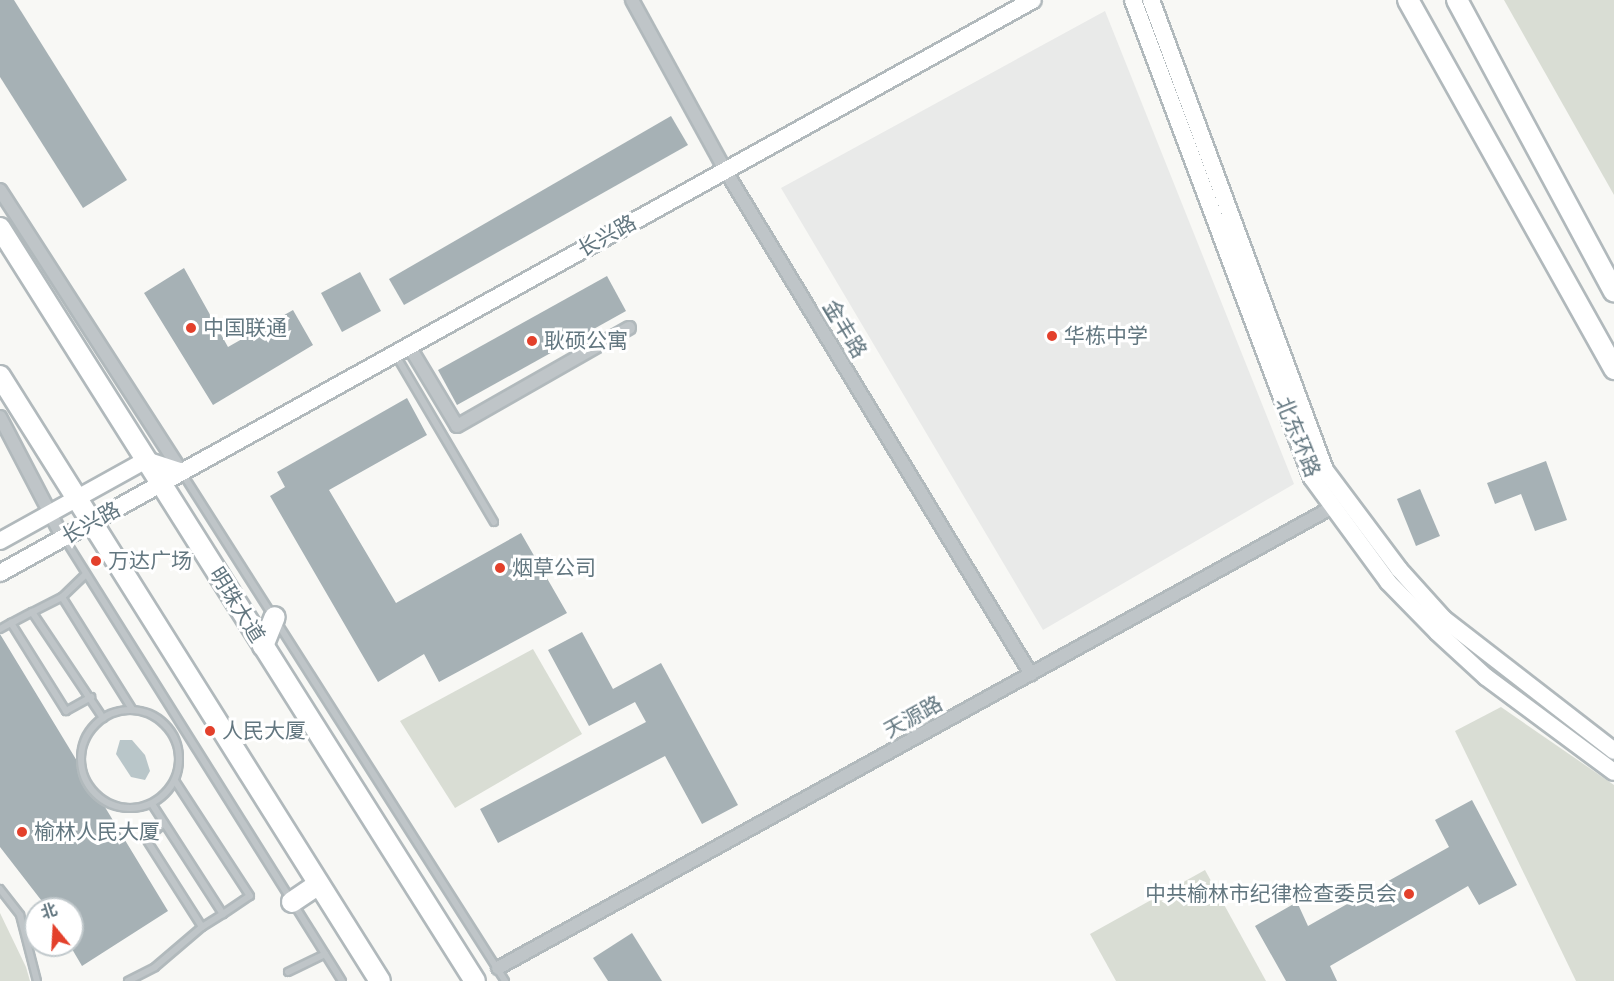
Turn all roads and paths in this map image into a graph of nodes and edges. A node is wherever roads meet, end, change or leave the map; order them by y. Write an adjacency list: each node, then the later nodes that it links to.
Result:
1 (632, 0): 7 (street, 金丰路)
2 (1033, 0): 7 (main road, 长兴路)
3 (1132, 0): 20 (main road, 北东环路)
4 (1151, 0): 20 (main road, 北东环路)
5 (1408, 0): 13 (main road)
6 (1457, 0): 10 (main road)
7 (725, 170): 12 (main road, 长兴路); 34 (street, 金丰路)
8 (0, 190): 17 (street)
9 (0, 228): 16 (main road, 明珠大道)
10 (1614, 291)
11 (629, 328): 12 (street)
12 (402, 350): 17 (main road, 长兴路); 22 (lane)
13 (1614, 369)
14 (0, 376): 19 (main road)
15 (0, 417): 21 (street)
16 (146, 460): 17 (main road); 18 (main road, 明珠大道); 19 (main road, 长兴路)
17 (182, 472): 18 (main road, 长兴路); 30 (lane)
18 (161, 483): 23 (main road, 长兴路); 33 (main road, 明珠大道)
19 (76, 496): 21 (main road, 长兴路); 23 (main road)
20 (1340, 503): 34 (street, 天源路); 38 (main road, 北东环路); 39 (main road, 北东环路)
21 (51, 512): 24 (street); 25 (main road, 长兴路)
22 (494, 522)
23 (91, 523): 24 (main road, 长兴路); 43 (main road)
24 (63, 538): 26 (main road, 长兴路); 27 (lane)
25 (0, 541)
26 (0, 573)
27 (86, 574): 28 (lane); 45 (lane)
28 (62, 597): 29 (lane); 36 (lane)
29 (32, 612): 31 (lane); 35 (lane)
30 (274, 617): 33 (main road); 49 (lane)
31 (11, 622): 32 (lane); 35 (lane)
32 (0, 629)
33 (263, 646): 55 (main road, 明珠大道)
34 (1031, 674): 49 (street, 天源路)
35 (91, 697): 37 (lane)
36 (132, 709): 37 (lane); 40 (lane)
37 (103, 718): 41 (lane)
38 (1614, 751)
39 (1614, 772)
40 (175, 781): 41 (lane); 46 (lane)
41 (152, 804): 42 (lane)
42 (164, 823): 46 (lane); 47 (lane)
43 (319, 884): 45 (main road); 54 (main road)
44 (0, 889): 51 (lane)
45 (292, 902): 48 (lane)
46 (223, 914): 47 (lane)
47 (202, 927): 52 (lane)
48 (325, 954): 50 (lane); 53 (lane)
49 (498, 968): 56 (lane)
50 (288, 972)
51 (38, 981)
52 (128, 981)
53 (342, 981)
54 (380, 981)
55 (475, 981)
56 (505, 981)

